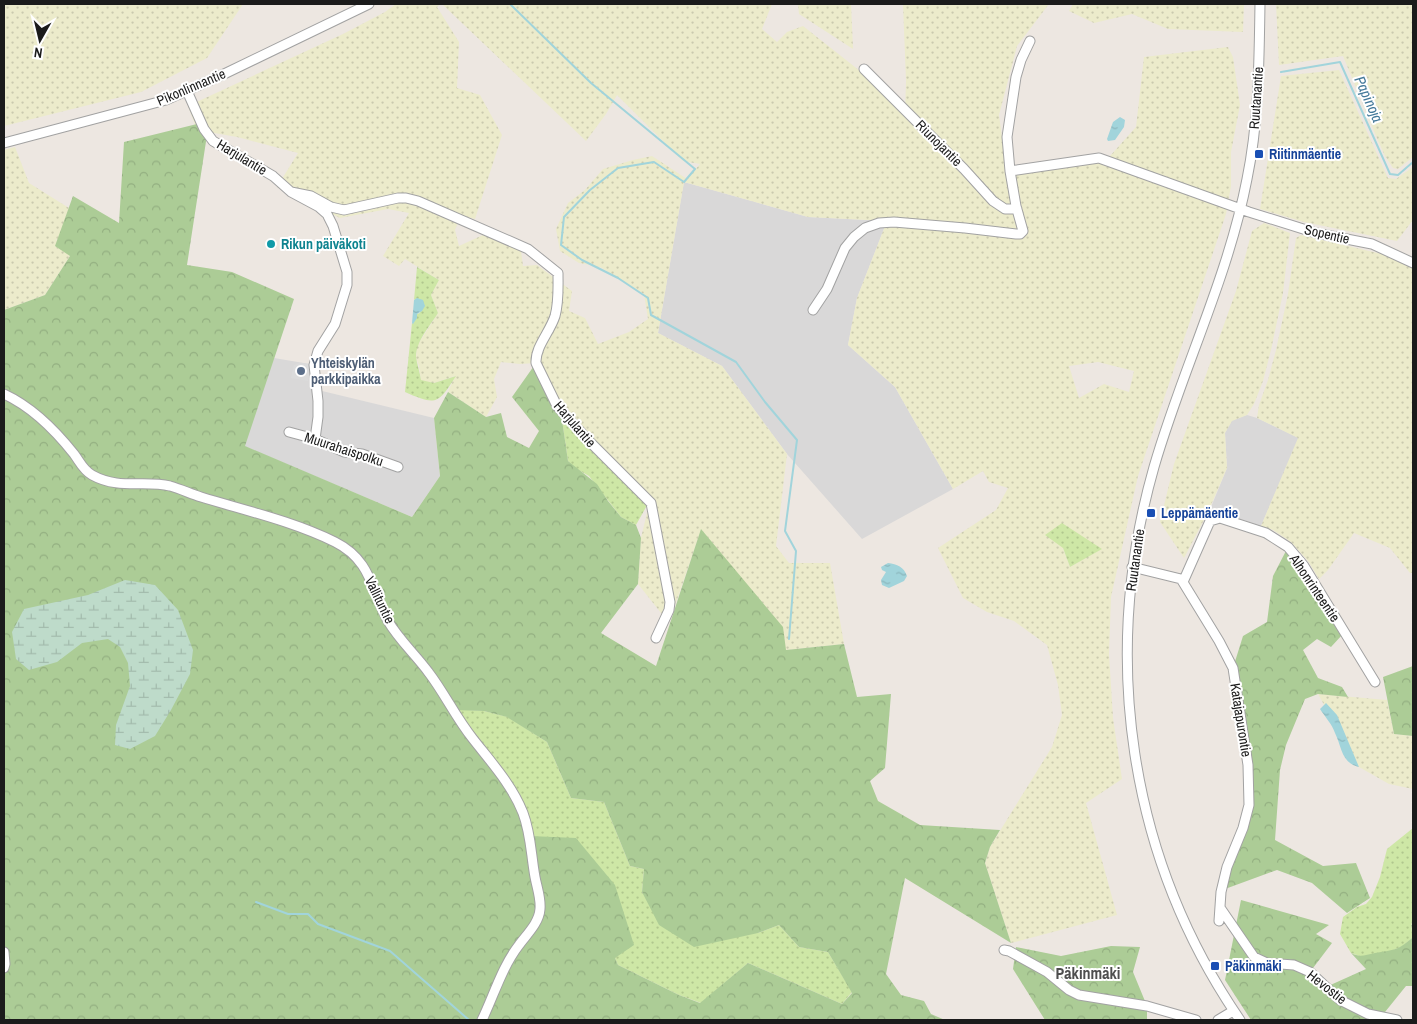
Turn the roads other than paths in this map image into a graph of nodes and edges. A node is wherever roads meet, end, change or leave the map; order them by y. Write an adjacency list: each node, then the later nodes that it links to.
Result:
1 (369, 4): 5 (street, Pikonlinnantie)
2 (1260, 4): 9 (street, Ruutanantie)
3 (1030, 41): 7 (street)
4 (864, 68): 10 (street, Riunojantie)
5 (187, 91): 6 (street, Pikonlinnantie); 8 (street, Harjulantie)
6 (4, 143)
7 (1010, 171): 9 (street); 10 (street)
8 (291, 192): 15 (street, Harjulantie); 19 (street, Harjulantie)
9 (1240, 208): 11 (street, Sopentie); 17 (street, Ruutanantie)
10 (1017, 209): 12 (street)
11 (1413, 263)
12 (813, 310)
13 (4, 394): 27 (street, Vallituntie)
14 (289, 432): 15 (street, Muurahaispolku)
15 (315, 439): 16 (street, Muurahaispolku)
16 (398, 468)
17 (1132, 567): 18 (street); 26 (street, Ruutanantie)
18 (1182, 582): 20 (street, Alhonrinteentie); 21 (street, Katajapurontie)
19 (656, 638)
20 (1375, 682)
21 (1221, 909): 22 (street, Katajapurontie); 31 (street, Hevostie)
22 (1219, 921)
23 (1004, 950): 28 (street)
24 (4, 952): 25 (street)
25 (4, 968)
26 (1233, 1011): 29 (street); 30 (street, Ruutanantie)
27 (482, 1020)
28 (1196, 1020)
29 (1218, 1020)
30 (1240, 1020)
31 (1398, 1020)

